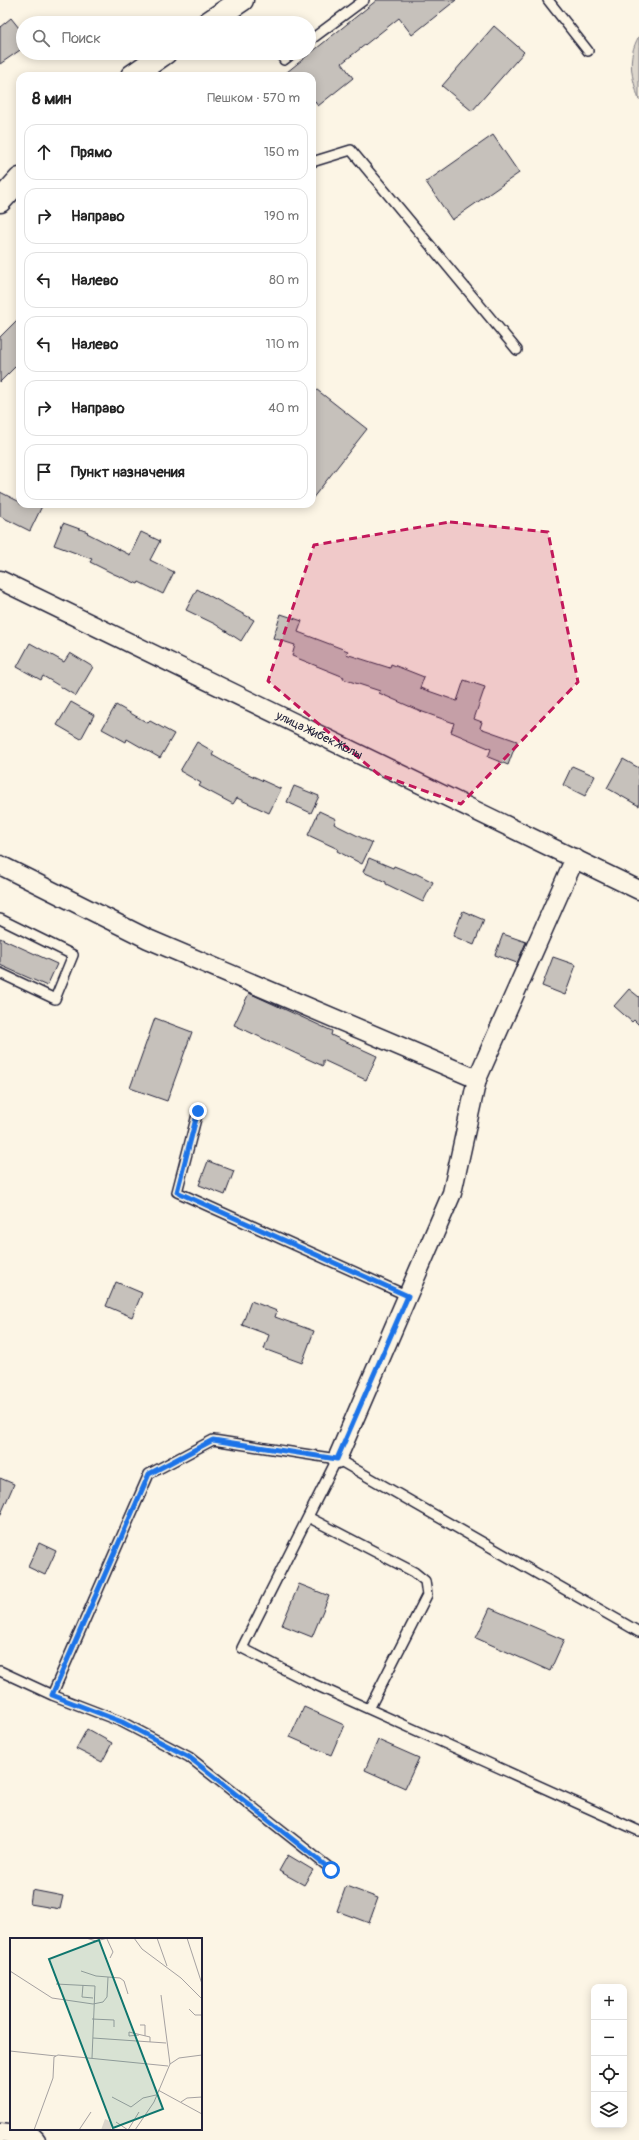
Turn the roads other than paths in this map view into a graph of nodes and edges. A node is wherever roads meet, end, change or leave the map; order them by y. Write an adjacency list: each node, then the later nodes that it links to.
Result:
1 (242, 0): 4 (main road)
2 (364, 0): 5 (lane)
3 (548, 0): 6 (lane)
4 (218, 16)
5 (316, 36)
6 (588, 51)
7 (155, 60): 8 (main road)
8 (138, 72)
9 (316, 161): 12 (lane)
10 (16, 183): 11 (main road)
11 (0, 201)
12 (517, 350)
13 (0, 580): 14 (street, улица Жибек Жолы)
14 (575, 858): 16 (street, улица Жибек Жолы); 19 (street)
15 (0, 864): 19 (street)
16 (639, 890)
17 (0, 919): 18 (lane)
18 (0, 973)
19 (477, 1078): 21 (street)
20 (198, 1111): 21 (lane)
21 (408, 1296): 22 (street)
22 (337, 1459): 23 (lane); 24 (lane); 26 (lane)
23 (308, 1518): 27 (lane); 27 (lane)
24 (639, 1632)
25 (0, 1671): 26 (lane)
26 (52, 1695): 29 (lane)
27 (369, 1709): 28 (lane)
28 (639, 1831)
29 (331, 1870)
30 (0, 2133): 31 (street)
31 (36, 2140)

